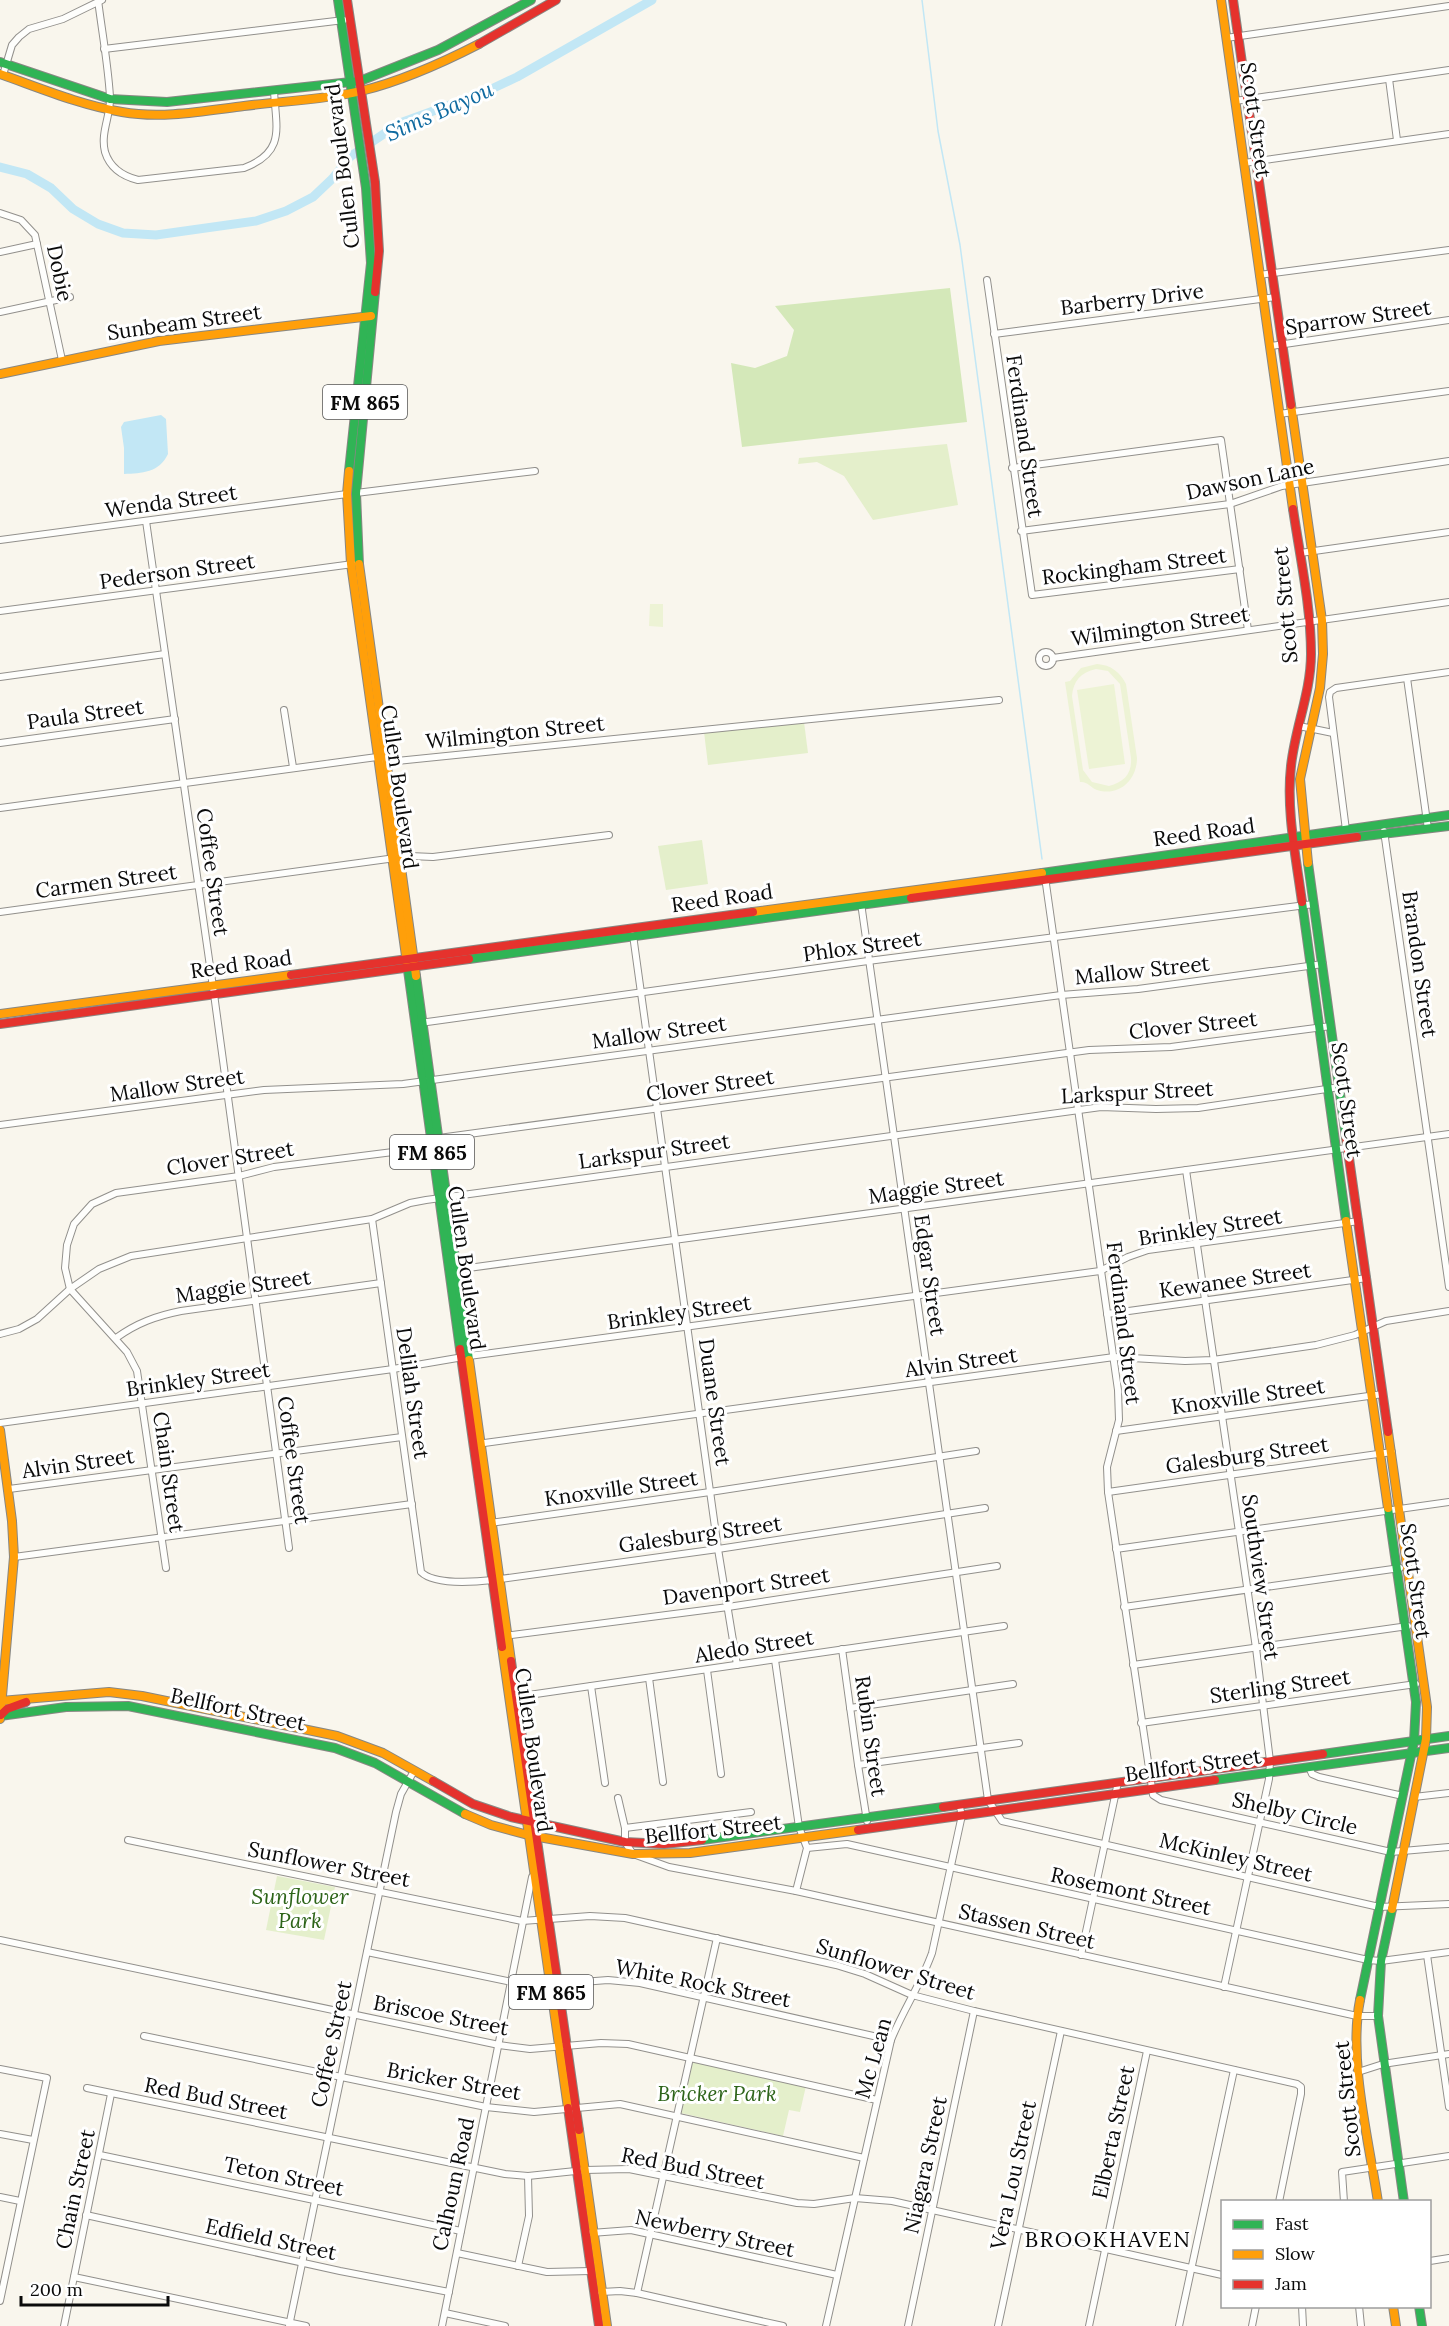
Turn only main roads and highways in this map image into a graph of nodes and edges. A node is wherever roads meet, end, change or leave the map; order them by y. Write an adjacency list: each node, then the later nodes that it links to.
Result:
1 (338, 0): 7 (main road, Cullen Boulevard / FM 865)
2 (347, 0): 7 (main road, Cullen Boulevard / FM 865)
3 (531, 0): 8 (main road)
4 (556, 0): 9 (main road)
5 (1221, 0): 19 (main road, Scott Street)
6 (1233, 0): 18 (main road, Scott Street)
7 (346, 20): 12 (main road, Cullen Boulevard / FM 865)
8 (438, 50): 9 (main road); 12 (main road)
9 (444, 60): 13 (main road)
10 (4, 63): 15 (main road)
11 (2, 74): 15 (main road)
12 (355, 81): 13 (main road, Cullen Boulevard / FM 865); 14 (main road)
13 (357, 92): 16 (main road); 17 (main road, Cullen Boulevard / FM 865); 17 (main road, Cullen Boulevard / FM 865)
14 (195, 100): 15 (main road); 16 (main road)
15 (109, 104): 16 (main road)
16 (196, 112)
17 (372, 197): 20 (main road, Cullen Boulevard / FM 865)
18 (1265, 219): 19 (main road); 29 (main road, Scott Street)
19 (1252, 220): 30 (main road, Scott Street)
20 (370, 316): 21 (main road, Cullen Boulevard / FM 865); 22 (main road, Sunbeam Street)
21 (365, 370): 23 (main road, Cullen Boulevard / FM 865); 24 (main road, Cullen Boulevard / FM 865)
22 (0, 374)
23 (355, 420): 24 (main road); 25 (main road, Cullen Boulevard / FM 865)
24 (361, 449): 25 (main road, Cullen Boulevard / FM 865)
25 (352, 494): 26 (main road, Cullen Boulevard / FM 865)
26 (372, 686): 31 (main road, Cullen Boulevard / FM 865); 31 (main road, Cullen Boulevard / FM 865)
27 (1449, 814): 29 (main road, Reed Road)
28 (1449, 826): 29 (main road, Reed Road)
29 (1304, 840): 30 (main road, Reed Road); 50 (main road, Scott Street)
30 (1294, 842): 32 (main road, Reed Road); 51 (main road, Scott Street)
31 (396, 858): 32 (main road, Cullen Boulevard / FM 865)
32 (411, 963): 34 (main road, Reed Road); 64 (main road, Cullen Boulevard / FM 865)
33 (0, 1014): 34 (main road, Reed Road)
34 (24, 1016): 35 (main road, Reed Road)
35 (0, 1024)
36 (0, 1430): 40 (main road)
37 (129, 1694): 38 (main road, Bellfort Street); 41 (main road); 43 (main road, Bellfort Street)
38 (64, 1695): 39 (main road, Bellfort Street); 42 (main road)
39 (38, 1698): 40 (main road, Bellfort Street); 44 (main road)
40 (1, 1702): 44 (main road)
41 (128, 1706): 42 (main road, Bellfort Street); 45 (main road, Bellfort Street)
42 (66, 1707): 44 (main road, Bellfort Street)
43 (199, 1707): 45 (main road); 46 (main road, Bellfort Street)
44 (0, 1717)
45 (196, 1719): 47 (main road, Bellfort Street)
46 (267, 1722): 47 (main road); 48 (main road, Bellfort Street)
47 (266, 1733): 52 (main road, Bellfort Street)
48 (337, 1736): 52 (main road); 61 (main road, Bellfort Street)
49 (1449, 1736): 50 (main road, Bellfort Street)
50 (1426, 1739): 51 (main road, Bellfort Street); 54 (main road, Scott Street)
51 (1414, 1741): 55 (main road, Bellfort Street); 56 (main road, Scott Street)
52 (335, 1748): 63 (main road, Bellfort Street)
53 (1449, 1748): 54 (main road, Bellfort Street)
54 (1424, 1751): 56 (main road, Bellfort Street); 70 (main road, Scott Street)
55 (1328, 1752): 57 (main road); 58 (main road, Bellfort Street)
56 (1411, 1753): 57 (main road, Bellfort Street); 69 (main road, Scott Street)
57 (1329, 1764): 59 (main road, Bellfort Street)
58 (1209, 1769): 59 (main road); 60 (main road, Bellfort Street)
59 (1210, 1781): 62 (main road, Bellfort Street)
60 (1049, 1791): 62 (main road); 66 (main road, Bellfort Street)
61 (452, 1794): 63 (main road); 64 (main road, Bellfort Street)
62 (1051, 1803): 67 (main road, Bellfort Street)
63 (446, 1804): 65 (main road, Bellfort Street)
64 (531, 1822): 65 (main road, Cullen Boulevard / FM 865); 66 (main road, Bellfort Street)
65 (532, 1836): 67 (main road, Bellfort Street); 68 (main road, Cullen Boulevard / FM 865); 68 (main road, Cullen Boulevard / FM 865)
66 (731, 1837): 67 (main road)
67 (732, 1847)
68 (545, 1921): 71 (main road, Cullen Boulevard / FM 865)
69 (1378, 2200)
70 (1404, 2200)
71 (598, 2292): 74 (main road, Cullen Boulevard / FM 865); 75 (main road, Cullen Boulevard / FM 865)
72 (1393, 2308): 76 (main road)
73 (1419, 2308): 77 (main road)
74 (599, 2326)
75 (607, 2326)
76 (1396, 2326)
77 (1422, 2326)

